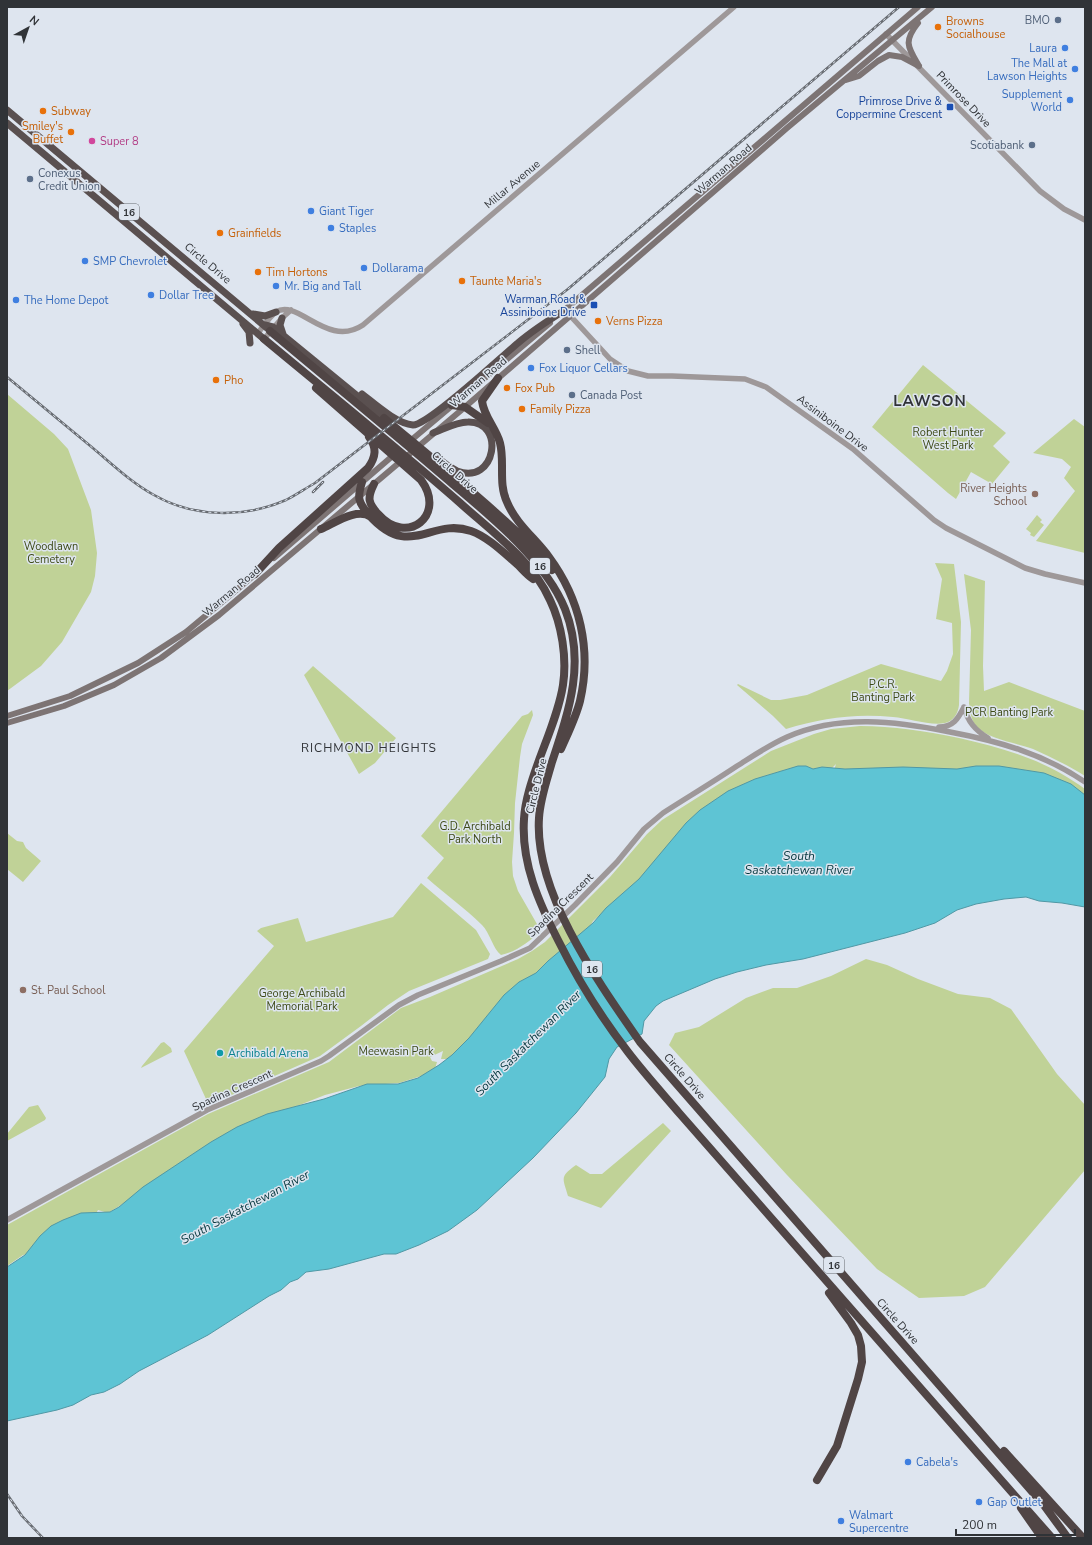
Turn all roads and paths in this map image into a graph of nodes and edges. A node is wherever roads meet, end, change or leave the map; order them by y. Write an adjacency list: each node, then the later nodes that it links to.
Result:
1 (734, 7): 14 (street, Millar Avenue)
2 (918, 7): 5 (main road, Warman Road)
3 (932, 7): 4 (main road, Warman Road)
4 (926, 12): 6 (main road, Warman Road); 7 (main road)
5 (886, 34): 6 (street, Primrose Drive); 9 (main road, Warman Road)
6 (893, 40): 7 (street, Primrose Drive); 8 (main road, Warman Road)
7 (918, 66): 8 (main road); 13 (street, Primrose Drive)
8 (843, 81): 12 (main road, Warman Road)
9 (811, 98): 12 (main road); 16 (main road, Warman Road)
10 (7, 110): 18 (highway, Circle Drive / 16)
11 (7, 123): 17 (highway, Circle Drive / 16)
12 (776, 137): 16 (main road, Warman Road)
13 (1085, 220)
14 (291, 310): 15 (street); 19 (street)
15 (276, 312): 18 (highway); 20 (street)
16 (568, 312): 25 (highway); 26 (main road, Warman Road); 27 (main road, Warman Road); 39 (street, Assiniboine Drive)
17 (234, 313): 21 (highway, Circle Drive / 16); 23 (highway)
18 (251, 314): 20 (highway, Circle Drive / 16)
19 (282, 318): 20 (street); 22 (highway)
20 (269, 328): 21 (street); 22 (highway); 47 (highway, Circle Drive / 16)
21 (261, 336): 24 (highway, Circle Drive / 16)
22 (284, 336): 25 (highway)
23 (250, 343)
24 (288, 359): 30 (highway); 40 (highway, Circle Drive / 16)
25 (317, 363): 29 (highway)
26 (498, 378): 28 (main road, Warman Road); 31 (highway)
27 (452, 405): 28 (highway); 33 (main road, Warman Road)
28 (465, 407): 31 (highway); 32 (main road, Warman Road)
29 (384, 418): 32 (highway); 41 (highway)
30 (358, 424): 34 (highway); 38 (highway)
31 (495, 431): 41 (highway)
32 (431, 435): 34 (main road, Warman Road)
33 (362, 482): 35 (highway); 38 (main road, Warman Road)
34 (374, 484): 35 (main road, Warman Road)
35 (358, 498): 36 (highway); 37 (main road, Warman Road)
36 (373, 519): 37 (highway); 40 (highway)
37 (321, 529): 43 (main road, Warman Road)
38 (255, 574): 42 (main road, Warman Road)
39 (1085, 583)
40 (541, 584): 49 (highway, Circle Drive / 16)
41 (578, 613): 47 (highway)
42 (7, 716)
43 (7, 723)
44 (927, 727): 45 (street, Spadina Crescent); 45 (street); 48 (street, Spadina Crescent)
45 (994, 741): 46 (street, Spadina Crescent)
46 (1085, 782)
47 (545, 786): 50 (highway, Circle Drive / 16)
48 (7, 1220)
49 (809, 1262): 51 (highway); 52 (highway, Circle Drive / 16)
50 (937, 1382): 55 (highway, Circle Drive / 16); 56 (highway)
51 (817, 1480)
52 (1014, 1495): 53 (highway); 54 (highway, Circle Drive / 16)
53 (1042, 1538)
54 (1052, 1538)
55 (1068, 1538)
56 (1083, 1538)

